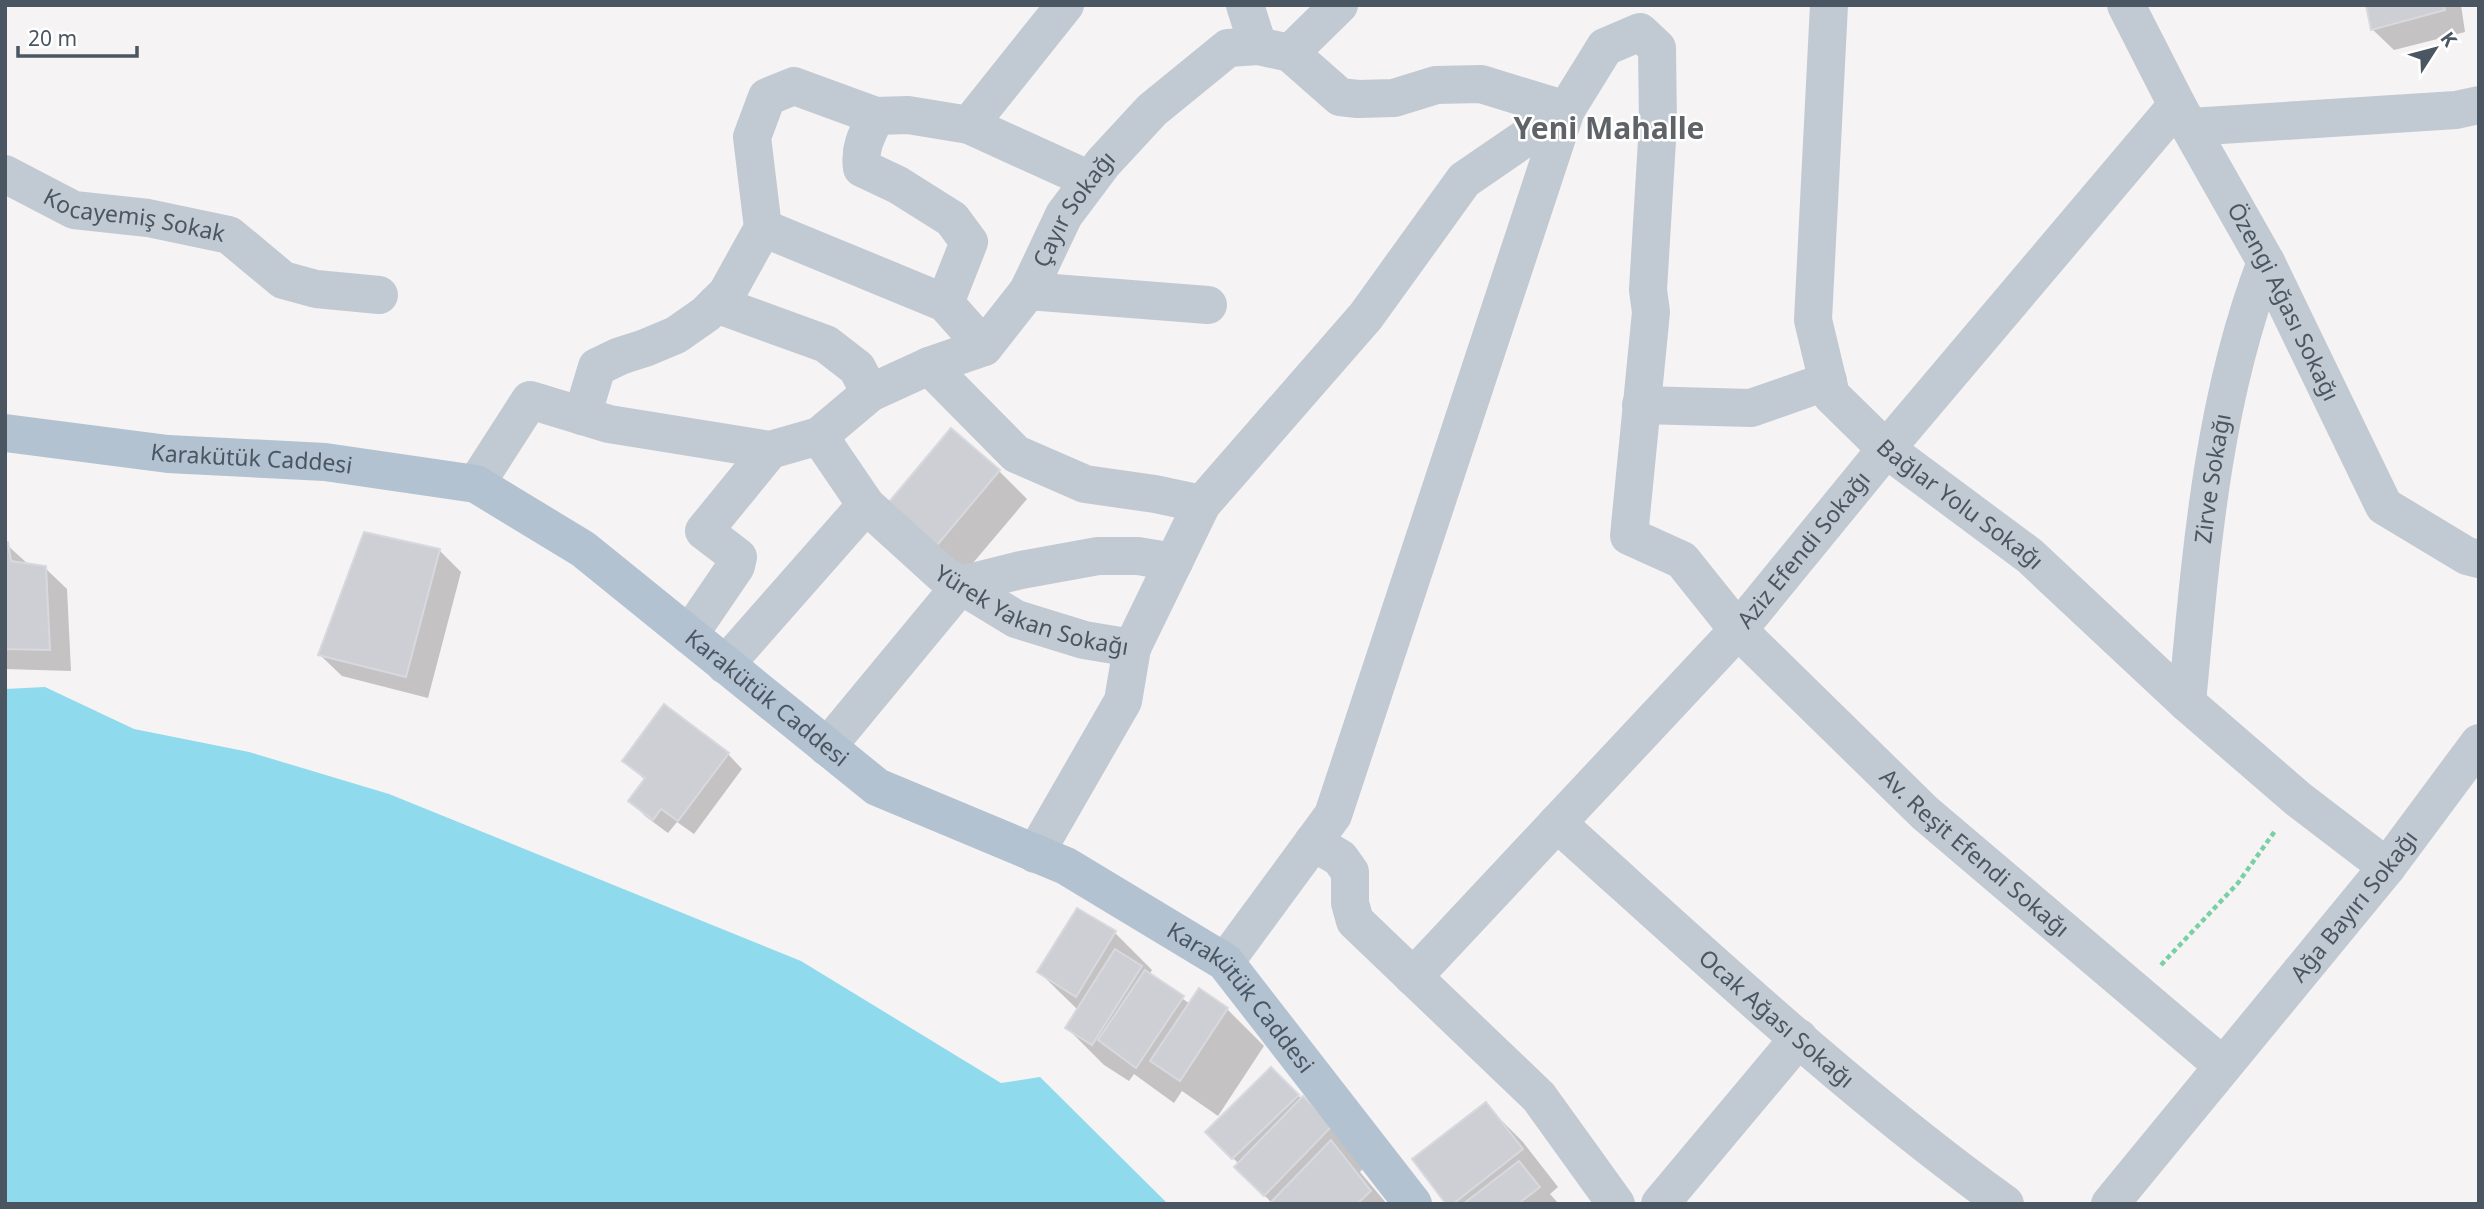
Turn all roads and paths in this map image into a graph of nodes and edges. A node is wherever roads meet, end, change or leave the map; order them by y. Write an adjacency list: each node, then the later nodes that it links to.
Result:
1 (1065, 5): 12 (street)
2 (1245, 5): 7 (street)
3 (1339, 5): 7 (street)
4 (1829, 5): 24 (street, Bağlar Yolu Sokağı)
5 (2126, 5): 10 (street, Özengi Ağası Sokağı)
6 (1636, 19): 9 (street); 26 (street)
7 (1274, 49): 9 (street); 14 (street, Çayır Sokağı)
8 (2479, 105): 10 (street)
9 (1566, 110): 33 (street, Yürek Yakan Sokağı); 47 (street)
10 (2183, 116): 16 (street, Özengi Ağası Sokağı); 30 (street, Aziz Efendi Sokağı)
11 (876, 117): 12 (street); 15 (street); 19 (street)
12 (969, 125): 14 (street)
13 (5, 174): 18 (street, Kocayemiş Sokak)
14 (1090, 180): 17 (street, Çayır Sokağı)
15 (763, 228): 19 (street); 20 (street)
16 (2266, 261): 35 (street, Özengi Ağası Sokağı); 42 (street, Zirve Sokağı)
17 (1028, 291): 21 (street); 22 (street, Çayır Sokağı)
18 (379, 295)
19 (945, 303): 22 (street)
20 (716, 304): 25 (street); 27 (street)
21 (1208, 305)
22 (984, 347): 23 (street)
23 (929, 366): 25 (street); 33 (street)
24 (1828, 381): 26 (street); 30 (street, Bağlar Yolu Sokağı)
25 (870, 393): 29 (street)
26 (1641, 405): 38 (street, Av. Reşit Efendi Sokağı)
27 (582, 416): 31 (street); 32 (street)
28 (5, 433): 32 (main road, Karakütük Caddesi)
29 (819, 436): 31 (street); 34 (street, Yürek Yakan Sokağı)
30 (1886, 449): 38 (street, Aziz Efendi Sokağı); 42 (street, Bağlar Yolu Sokağı)
31 (770, 450): 39 (street)
32 (476, 484): 39 (main road, Karakütük Caddesi)
33 (1202, 504): 36 (street, Yürek Yakan Sokağı)
34 (866, 505): 37 (street, Yürek Yakan Sokağı); 41 (street)
35 (2479, 559)
36 (1174, 562): 37 (street); 40 (street, Yürek Yakan Sokağı)
37 (961, 585): 40 (street, Yürek Yakan Sokağı); 44 (street)
38 (1738, 630): 46 (street, Aziz Efendi Sokağı); 52 (street, Av. Reşit Efendi Sokağı)
39 (689, 635): 41 (main road, Karakütük Caddesi)
40 (1132, 648): 48 (street)
41 (725, 665): 44 (main road, Karakütük Caddesi)
42 (2187, 703): 45 (street, Bağlar Yolu Sokağı)
43 (2479, 743): 49 (street, Ağa Bayırı Sokağı)
44 (827, 747): 48 (main road, Karakütük Caddesi)
45 (2298, 799): 49 (street, Bağlar Yolu Sokağı); 52 (path)
46 (1557, 823): 51 (street, Aziz Efendi Sokağı); 53 (street, Ocak Ağası Sokağı)
47 (1313, 842): 50 (street); 51 (street)
48 (1035, 854): 50 (main road, Karakütük Caddesi)
49 (2387, 867): 54 (street, Ağa Bayırı Sokağı)
50 (1225, 962): 55 (main road, Karakütük Caddesi)
51 (1413, 977): 56 (street)
52 (2128, 988): 54 (street, Av. Reşit Efendi Sokağı)
53 (1799, 1038): 57 (street); 58 (street, Ocak Ağası Sokağı)
54 (2222, 1065): 59 (street, Ağa Bayırı Sokağı)
55 (1413, 1204)
56 (1616, 1204)
57 (1660, 1204)
58 (2005, 1204)
59 (2110, 1204)

